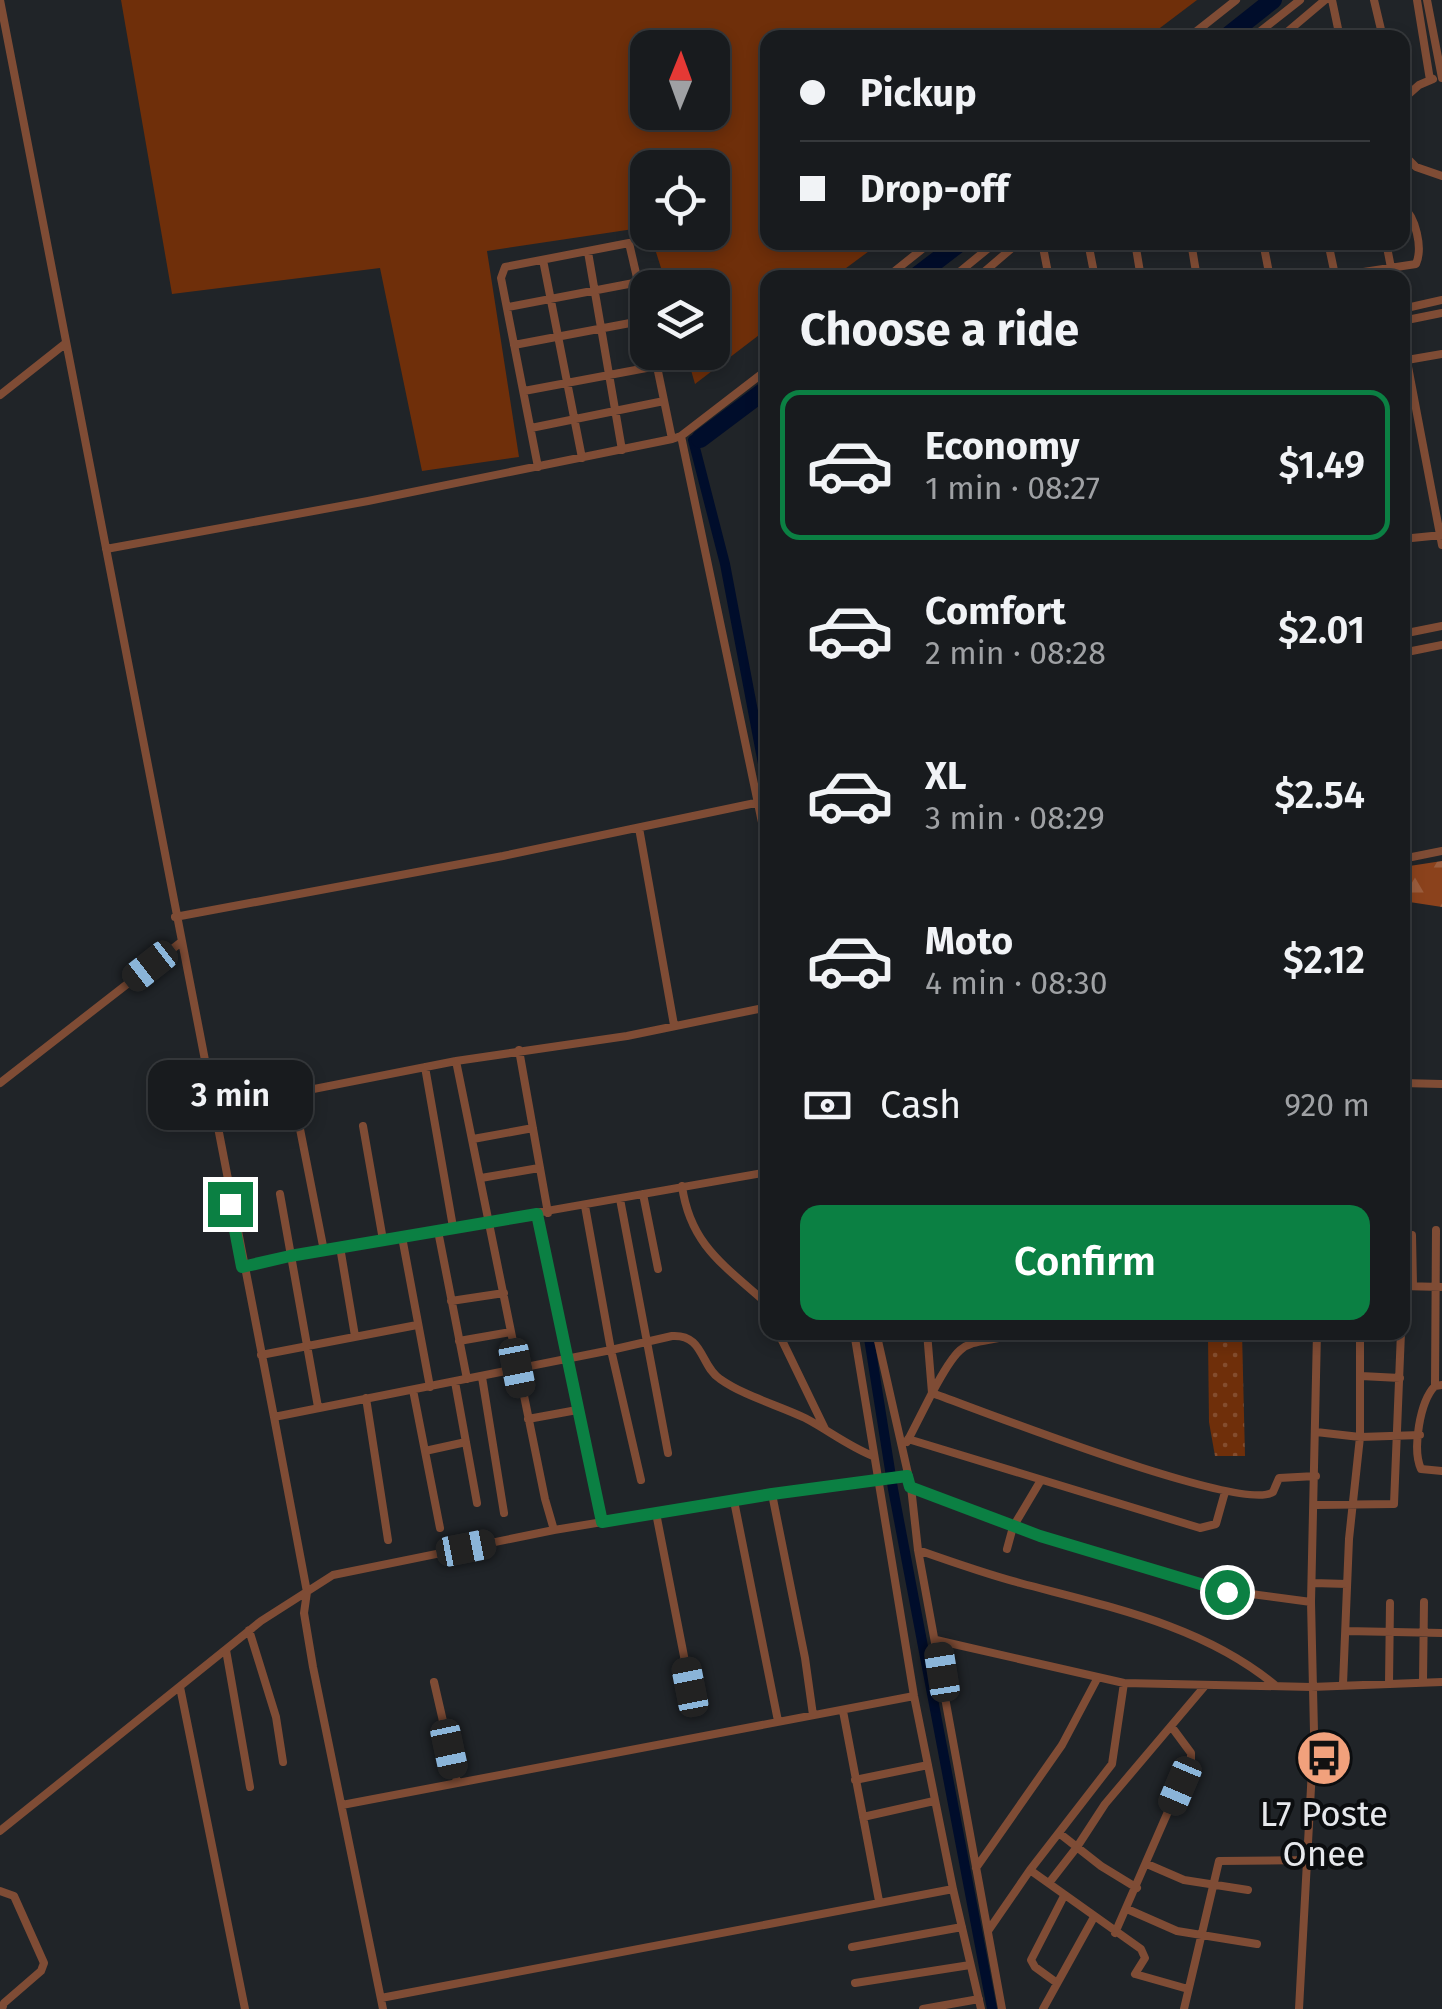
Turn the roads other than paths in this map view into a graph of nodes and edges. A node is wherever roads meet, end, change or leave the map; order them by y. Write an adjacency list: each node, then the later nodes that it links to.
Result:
1 (0, 0): 46 (street)
2 (1236, 0): 10 (street)
3 (1300, 0): 9 (street)
4 (1324, 0): 13 (street)
5 (1332, 0): 14 (street)
6 (1374, 0): 15 (street)
7 (1416, 0): 17 (street)
8 (1428, 0): 16 (street)
9 (1276, 18): 11 (street); 12 (street)
10 (1198, 30)
11 (1262, 30)
12 (1278, 30)
13 (1289, 30)
14 (1338, 30)
15 (1381, 30)
16 (1442, 78): 17 (street)
17 (1430, 80): 18 (street)
18 (1410, 92)
19 (1410, 161): 20 (street)
20 (1442, 176)
21 (1410, 215): 28 (street)
22 (922, 250): 30 (street)
23 (988, 250): 31 (street)
24 (1010, 250): 32 (street)
25 (1388, 250): 28 (street)
26 (588, 252): 27 (street); 29 (street); 36 (street)
27 (543, 260): 37 (street); 40 (street)
28 (1391, 266): 33 (street); 34 (street)
29 (635, 270)
30 (896, 270)
31 (967, 270)
32 (986, 270)
33 (1369, 270)
34 (1392, 270)
35 (630, 284): 36 (street)
36 (594, 292): 37 (street); 44 (street)
37 (551, 300): 40 (street); 45 (street)
38 (1442, 300): 39 (street)
39 (1410, 306)
40 (508, 307): 47 (street)
41 (1442, 313): 42 (street)
42 (1410, 319)
43 (630, 326): 44 (street)
44 (601, 330): 45 (street); 52 (street)
45 (559, 338): 47 (street); 54 (street)
46 (66, 343): 57 (street); 69 (street)
47 (514, 345): 56 (street)
48 (1442, 354): 49 (street)
49 (1410, 359)
50 (632, 370): 52 (street)
51 (658, 370): 58 (street)
52 (607, 374): 54 (street); 59 (street)
53 (760, 375): 62 (street)
54 (568, 381): 56 (street); 60 (street)
55 (1410, 384): 66 (street)
56 (524, 391): 61 (street)
57 (0, 395)
58 (664, 401): 59 (street); 62 (street)
59 (614, 410): 60 (street); 63 (street)
60 (574, 419): 61 (street); 64 (street)
61 (531, 428): 65 (street)
62 (676, 437): 63 (street); 74 (street)
63 (622, 450): 64 (street)
64 (582, 458): 65 (street)
65 (538, 467): 69 (street)
66 (1441, 534): 67 (street); 68 (street)
67 (1410, 538)
68 (1442, 545)
69 (106, 548): 78 (street)
70 (1442, 626): 71 (street)
71 (1410, 632)
72 (1442, 645): 73 (street)
73 (1410, 651)
74 (760, 802): 75 (street)
75 (638, 828): 78 (street); 81 (street)
76 (1442, 851): 77 (street)
77 (1410, 857)
78 (175, 917): 79 (street)
79 (180, 942): 85 (street); 88 (street)
80 (760, 1009): 81 (street)
81 (674, 1026): 82 (street)
82 (519, 1050): 83 (street); 90 (street)
83 (456, 1061): 84 (street); 92 (street)
84 (425, 1067): 88 (street); 104 (street)
85 (0, 1083)
86 (1410, 1084): 87 (street)
87 (1442, 1084)
88 (212, 1108): 114 (street)
89 (363, 1126): 109 (street)
90 (533, 1128): 92 (street); 93 (street)
91 (300, 1129): 111 (street)
92 (474, 1140): 95 (street)
93 (539, 1168): 95 (street); 101 (street)
94 (760, 1173): 96 (street)
95 (481, 1178): 103 (street)
96 (682, 1186): 98 (street); 119 (street)
97 (280, 1194): 112 (street)
98 (643, 1194): 99 (street); 115 (street)
99 (620, 1199): 100 (street); 133 (street)
100 (585, 1206): 101 (street); 135 (street)
101 (548, 1212): 102 (street)
102 (537, 1214): 103 (street); 137 (street)
103 (489, 1221): 104 (street); 118 (street)
104 (453, 1228): 106 (street)
105 (1436, 1230): 117 (street)
106 (438, 1231): 108 (street); 120 (street)
107 (1412, 1235): 113 (street)
108 (402, 1237): 109 (street); 121 (street)
109 (383, 1240): 110 (street)
110 (340, 1248): 111 (street); 123 (street)
111 (324, 1251): 112 (street)
112 (290, 1256): 114 (street); 134 (street)
113 (1410, 1260)
114 (242, 1267): 136 (street)
115 (658, 1269)
116 (1410, 1286): 117 (street)
117 (1438, 1287): 144 (street)
118 (504, 1293): 120 (street); 122 (street)
119 (760, 1297)
120 (451, 1300): 132 (street)
121 (417, 1324): 123 (street); 145 (street)
122 (511, 1332): 132 (street); 138 (street)
123 (355, 1336): 134 (street)
124 (782, 1340): 153 (street)
125 (855, 1340): 163 (street)
126 (878, 1340): 161 (street)
127 (927, 1340): 147 (street)
128 (971, 1340): 147 (street)
129 (1318, 1340): 154 (street)
130 (1360, 1340): 140 (street)
131 (1401, 1340): 141 (street)
132 (459, 1341): 142 (street)
133 (647, 1341): 135 (street); 153 (street); 162 (street)
134 (308, 1346): 136 (street); 149 (street)
135 (611, 1350): 137 (street); 167 (street)
136 (261, 1355): 151 (street)
137 (566, 1357): 138 (street); 150 (street)
138 (517, 1368): 139 (street); 152 (street)
139 (482, 1376): 142 (street); 177 (street)
140 (1361, 1376): 141 (street); 157 (street)
141 (1400, 1378): 156 (street)
142 (467, 1379): 143 (street)
143 (455, 1382): 145 (street); 159 (street)
144 (1439, 1386): 155 (street)
145 (430, 1387): 146 (street)
146 (413, 1390): 148 (street); 160 (street)
147 (932, 1393): 158 (street); 171 (street)
148 (366, 1398): 149 (street); 183 (street)
149 (318, 1407): 151 (street)
150 (577, 1410): 152 (street); 179 (street)
151 (274, 1417): 188 (street)
152 (528, 1419): 182 (street)
153 (826, 1428): 163 (street)
154 (1316, 1432): 157 (street); 165 (street)
155 (1420, 1435): 156 (street); 164 (street)
156 (1398, 1436): 157 (street); 176 (street)
157 (1360, 1437): 176 (street)
158 (908, 1439): 161 (street); 169 (street)
159 (466, 1442): 160 (street); 174 (street)
160 (425, 1450): 181 (street)
161 (902, 1450): 166 (street)
162 (668, 1454)
163 (872, 1456): 168 (street)
164 (1442, 1472)
165 (1316, 1476): 171 (street); 175 (street)
166 (903, 1477): 168 (street); 170 (street)
167 (641, 1480)
168 (876, 1480): 172 (street); 211 (street)
169 (1041, 1480): 171 (street); 180 (street)
170 (910, 1487): 180 (street); 185 (street)
171 (1225, 1492)
172 (772, 1494): 173 (street); 213 (street)
173 (734, 1501): 178 (street); 214 (street)
174 (477, 1503)
175 (1316, 1506): 176 (street); 186 (street)
176 (1353, 1506): 187 (street)
177 (504, 1513)
178 (656, 1513): 179 (street); 209 (street)
179 (602, 1522): 182 (street)
180 (1013, 1527): 184 (street); 189 (street)
181 (440, 1528)
182 (554, 1530): 188 (street)
183 (388, 1540)
184 (1007, 1549)
185 (918, 1550): 197 (street); 207 (street)
186 (1313, 1583): 187 (street); 189 (street)
187 (1347, 1584): 193 (street)
188 (307, 1592): 192 (street); 222 (street)
189 (1311, 1602): 210 (street)
190 (1424, 1602): 195 (street)
191 (1390, 1603): 194 (street)
192 (250, 1630): 198 (street); 216 (street)
193 (1346, 1631): 194 (street); 205 (street)
194 (1389, 1632): 195 (street); 204 (street)
195 (1422, 1632): 196 (street); 200 (street)
196 (1442, 1633)
197 (936, 1640): 199 (street); 231 (street)
198 (226, 1650): 208 (street); 220 (street)
199 (1098, 1679): 203 (street); 231 (street)
200 (1423, 1681): 202 (street); 204 (street)
201 (434, 1682): 219 (street)
202 (1442, 1682)
203 (1124, 1683): 206 (street); 223 (street)
204 (1389, 1683): 205 (street)
205 (1343, 1684): 210 (street)
206 (1204, 1686): 207 (street); 215 (street)
207 (1275, 1686): 210 (street)
208 (180, 1687): 226 (street); 256 (street)
209 (690, 1687)
210 (1311, 1688): 229 (street)
211 (914, 1696): 212 (street); 217 (street)
212 (843, 1711): 213 (street); 218 (street)
213 (813, 1715): 214 (street)
214 (778, 1721): 219 (street)
215 (1170, 1726): 225 (street); 230 (street)
216 (283, 1762)
217 (928, 1765): 218 (street); 221 (street)
218 (855, 1780): 224 (street)
219 (456, 1782): 222 (street)
220 (250, 1786)
221 (934, 1802): 224 (street); 236 (street)
222 (342, 1805): 253 (street)
223 (1075, 1811): 225 (street); 227 (street)
224 (862, 1817): 240 (street)
225 (1090, 1825): 228 (street)
226 (0, 1831)
227 (1059, 1833): 228 (street); 232 (street)
228 (1077, 1848): 233 (street); 235 (street)
229 (1308, 1860): 234 (street); 262 (street)
230 (1147, 1864): 234 (street); 235 (street)
231 (976, 1868): 244 (street)
232 (1030, 1870): 233 (street); 244 (street)
233 (1049, 1883): 239 (street)
234 (1212, 1886): 237 (street); 246 (street)
235 (1137, 1888): 241 (street)
236 (952, 1889): 240 (street); 243 (street)
237 (1248, 1890)
238 (0, 1891): 255 (street)
239 (1064, 1896): 242 (street); 251 (street)
240 (879, 1902): 253 (street)
241 (1128, 1909): 245 (street); 246 (street)
242 (1094, 1917): 245 (street); 251 (street)
243 (962, 1927): 248 (street); 249 (street)
244 (988, 1931): 259 (street)
245 (1115, 1933): 252 (street)
246 (1202, 1937): 247 (street); 252 (street)
247 (1256, 1944)
248 (852, 1947)
249 (970, 1965): 250 (street); 254 (street)
250 (854, 1983)
251 (1058, 1983): 260 (street)
252 (1188, 1989): 261 (street)
253 (381, 1998): 257 (street)
254 (980, 2004): 258 (street)
255 (2, 2009)
256 (244, 2009)
257 (383, 2009)
258 (922, 2009)
259 (1002, 2009)
260 (1042, 2009)
261 (1184, 2009)
262 (1299, 2009)

